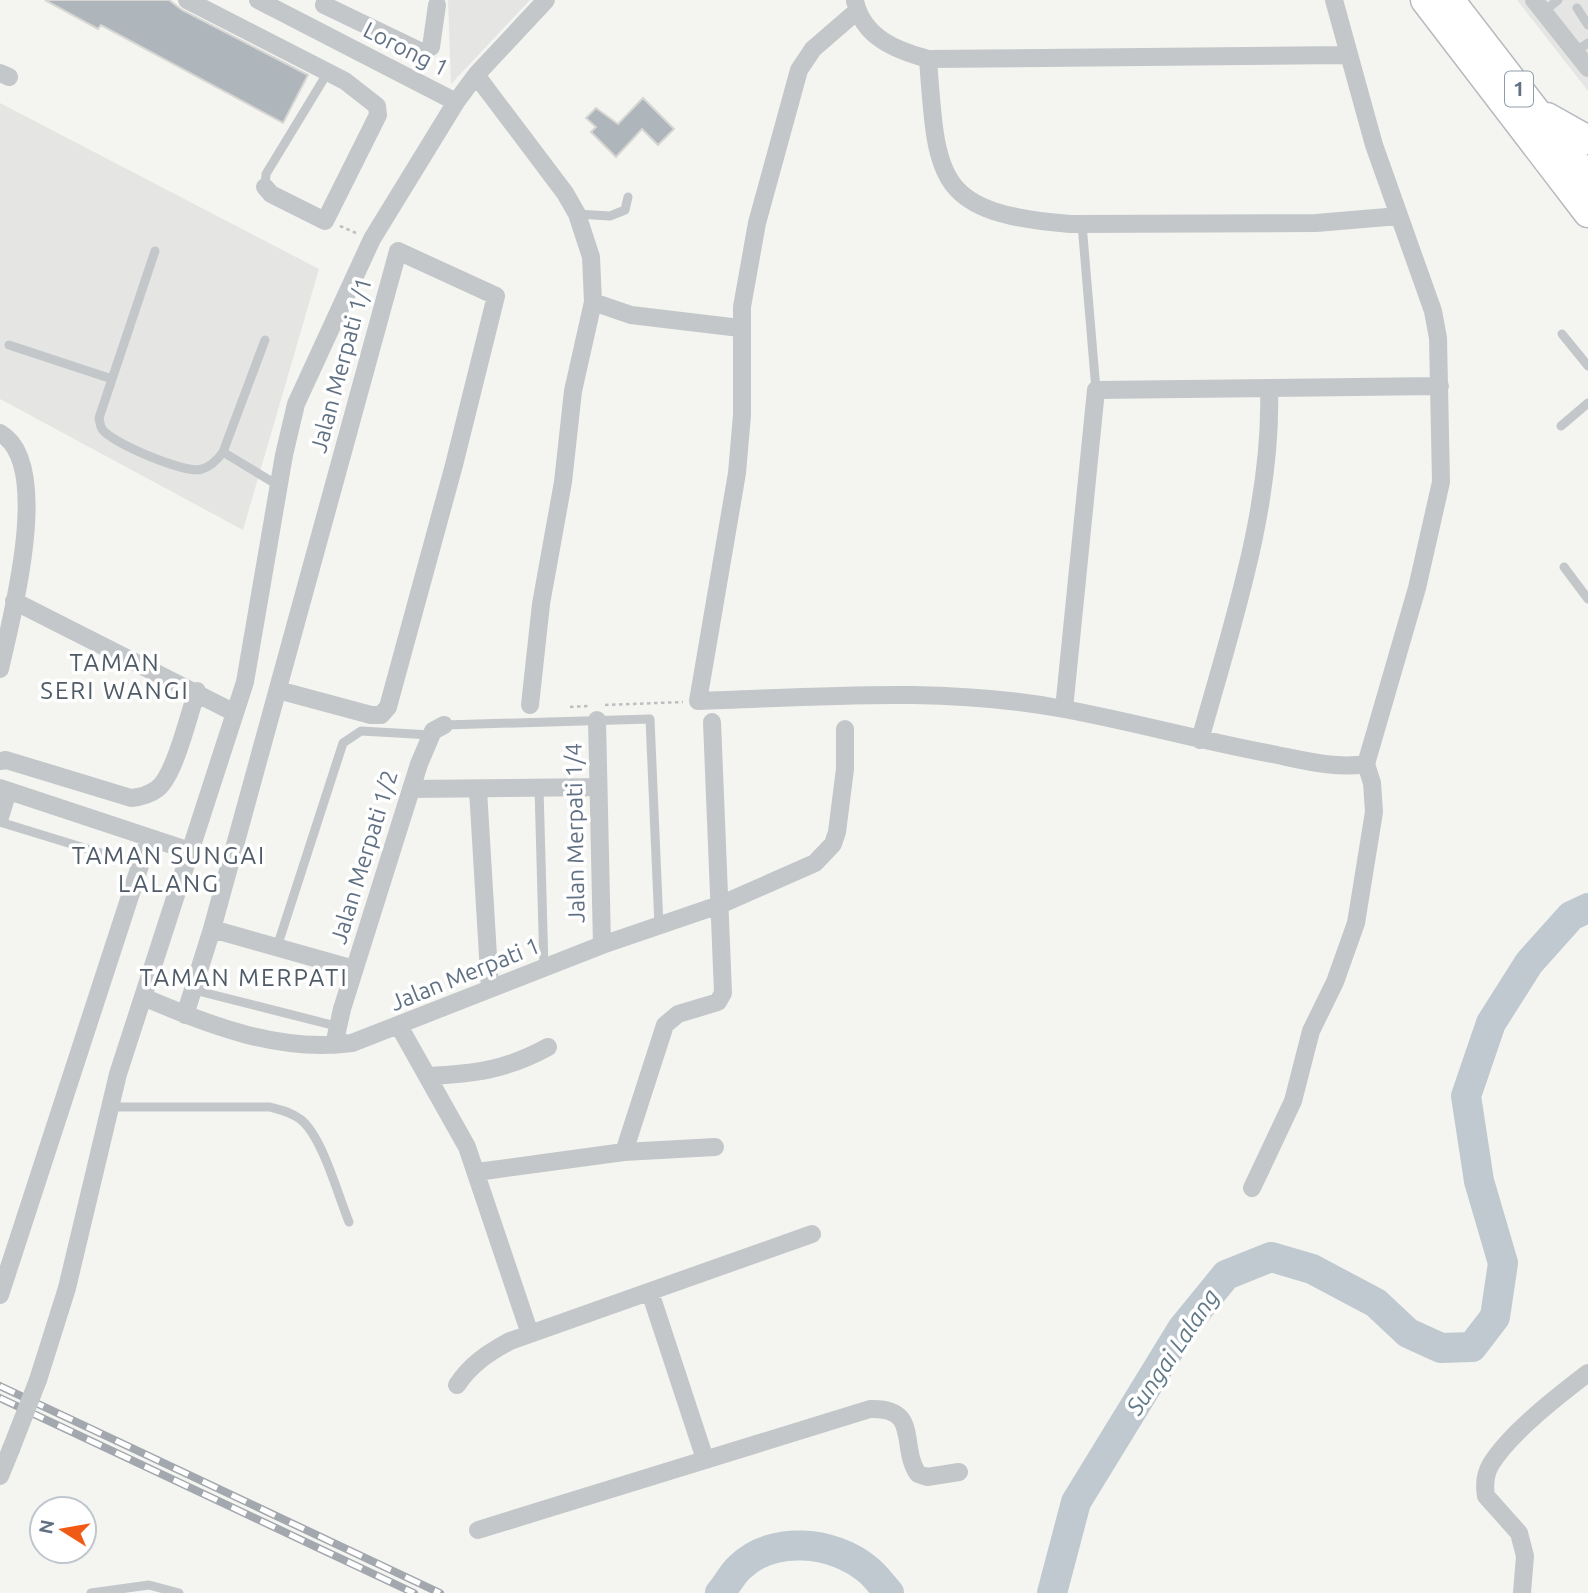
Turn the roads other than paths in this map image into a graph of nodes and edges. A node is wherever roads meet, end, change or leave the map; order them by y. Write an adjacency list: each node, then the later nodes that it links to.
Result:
1 (187, 0): 20 (street)
2 (258, 0): 14 (street, Lorong 1)
3 (546, 0): 21 (street)
4 (1334, 0): 17 (street)
5 (1425, 0): 29 (main road, 1)
6 (1450, 0): 24 (main road, 1)
7 (1558, 0): 11 (lane)
8 (325, 3): 9 (street); 14 (street)
9 (437, 5)
10 (856, 5): 18 (street); 37 (street)
11 (1539, 6): 15 (street)
12 (1577, 8): 13 (lane)
13 (1588, 25)
14 (312, 28): 16 (street, Lorong 1)
15 (1582, 47): 19 (street)
16 (360, 52): 22 (street); 23 (street, Lorong 1)
17 (1347, 55): 18 (street); 31 (street)
18 (928, 59): 32 (street)
19 (1588, 68)
20 (328, 72): 22 (street); 27 (lane)
21 (476, 75): 23 (street); 30 (street)
22 (345, 81): 27 (street)
23 (456, 102): 33 (street)
24 (1535, 111): 25 (main road); 26 (main road, 1)
25 (1588, 140)
26 (1588, 179)
27 (265, 187)
28 (628, 197): 30 (lane)
29 (1588, 213)
30 (578, 214): 36 (street)
31 (1399, 216): 32 (street); 43 (street)
32 (1082, 224): 45 (lane)
33 (372, 239): 35 (street); 50 (street)
34 (155, 251): 42 (lane)
35 (398, 251): 55 (street, Jalan Merpati 1/1); 55 (street)
36 (593, 302): 37 (street); 57 (street)
37 (740, 328): 58 (street)
38 (1562, 334): 41 (lane)
39 (265, 340): 49 (lane)
40 (9, 345): 42 (lane)
41 (1588, 366)
42 (112, 379): 49 (lane)
43 (1440, 386): 44 (street); 66 (street)
44 (1269, 388): 45 (street); 64 (street)
45 (1096, 390): 58 (street)
46 (1588, 403): 47 (lane)
47 (1560, 426)
48 (0, 433): 53 (street)
49 (223, 452): 50 (lane)
50 (279, 486): 60 (street)
51 (1564, 567): 52 (lane)
52 (1588, 599)
53 (15, 601): 54 (street); 56 (street)
54 (0, 669)
55 (278, 690): 79 (street, Jalan Merpati 1/1)
56 (197, 691): 60 (street); 65 (street)
57 (530, 705)
58 (1064, 709): 64 (street)
59 (596, 711): 62 (lane); 67 (street, Jalan Merpati 1/4); 78 (lane)
60 (235, 713): 75 (street)
61 (712, 722): 77 (street)
62 (437, 729): 69 (street, Jalan Merpati 1/2); 81 (lane)
63 (845, 729): 77 (street, Jalan Merpati 1)
64 (1200, 740): 66 (street)
65 (0, 761)
66 (1366, 764): 97 (street)
67 (597, 787): 68 (street); 80 (street, Jalan Merpati 1/4)
68 (540, 788): 71 (street); 83 (lane)
69 (411, 789): 71 (street); 82 (street, Jalan Merpati 1/2)
70 (4, 790): 72 (street); 74 (street)
71 (478, 790): 84 (street)
72 (0, 817)
73 (0, 822): 76 (lane)
74 (149, 838): 75 (street); 76 (street)
75 (190, 851): 86 (street)
76 (140, 865): 101 (street)
77 (722, 904): 78 (street, Jalan Merpati 1); 95 (street)
78 (659, 926): 80 (street, Jalan Merpati 1)
79 (212, 929): 81 (street); 85 (street, Jalan Merpati 1/1)
80 (602, 945): 83 (street, Jalan Merpati 1)
81 (277, 947): 82 (street)
82 (354, 968): 88 (street, Jalan Merpati 1/2)
83 (544, 968): 84 (street, Jalan Merpati 1)
84 (490, 989): 89 (street, Jalan Merpati 1)
85 (194, 990): 87 (street, Jalan Merpati 1/1); 88 (lane)
86 (143, 998): 87 (street, Jalan Merpati 1); 93 (street)
87 (185, 1015): 90 (street, Jalan Merpati 1)
88 (337, 1026): 90 (street, Jalan Merpati 1/2)
89 (400, 1026): 90 (street, Jalan Merpati 1); 92 (street)
90 (334, 1045)
91 (548, 1047): 92 (street)
92 (427, 1076): 96 (street)
93 (108, 1107): 98 (lane); 107 (street, bridge)
94 (715, 1147): 95 (street)
95 (624, 1152): 96 (street)
96 (477, 1172): 102 (street)
97 (1252, 1188)
98 (349, 1222)
99 (812, 1234): 100 (street)
100 (650, 1292): 102 (street); 105 (street)
101 (0, 1295)
102 (530, 1334): 104 (street)
103 (1588, 1373): 111 (street)
104 (457, 1385)
105 (705, 1459): 106 (street); 108 (street)
106 (958, 1472)
107 (0, 1476)
108 (478, 1530)
109 (91, 1593): 110 (lane)
110 (179, 1593)
111 (1522, 1593)

